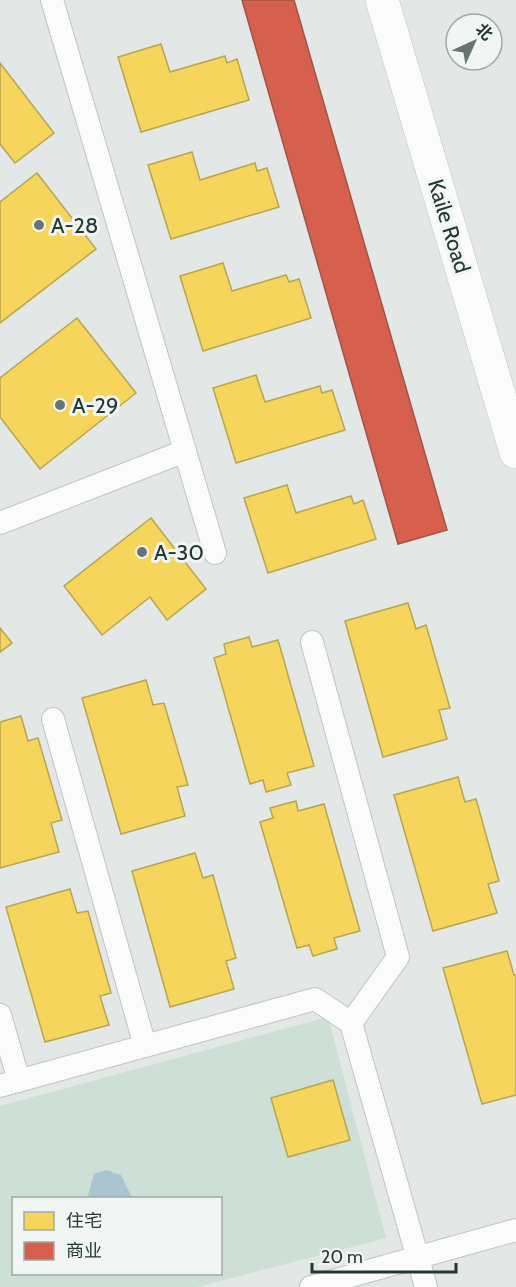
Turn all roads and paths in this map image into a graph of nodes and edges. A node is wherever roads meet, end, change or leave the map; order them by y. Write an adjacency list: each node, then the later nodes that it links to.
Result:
1 (52, 0): 3 (lane)
2 (382, 0): 4 (street, Kaile Road)
3 (185, 451): 5 (lane); 6 (lane)
4 (516, 452)
5 (0, 523)
6 (215, 553)
7 (312, 642): 10 (lane)
8 (53, 719): 11 (lane)
9 (0, 1015): 12 (lane)
10 (351, 1023): 11 (lane); 14 (lane)
11 (145, 1046): 12 (lane)
12 (9, 1084)
13 (516, 1230): 14 (lane)
14 (418, 1257): 15 (lane); 16 (lane)
15 (311, 1287)
16 (426, 1287)

